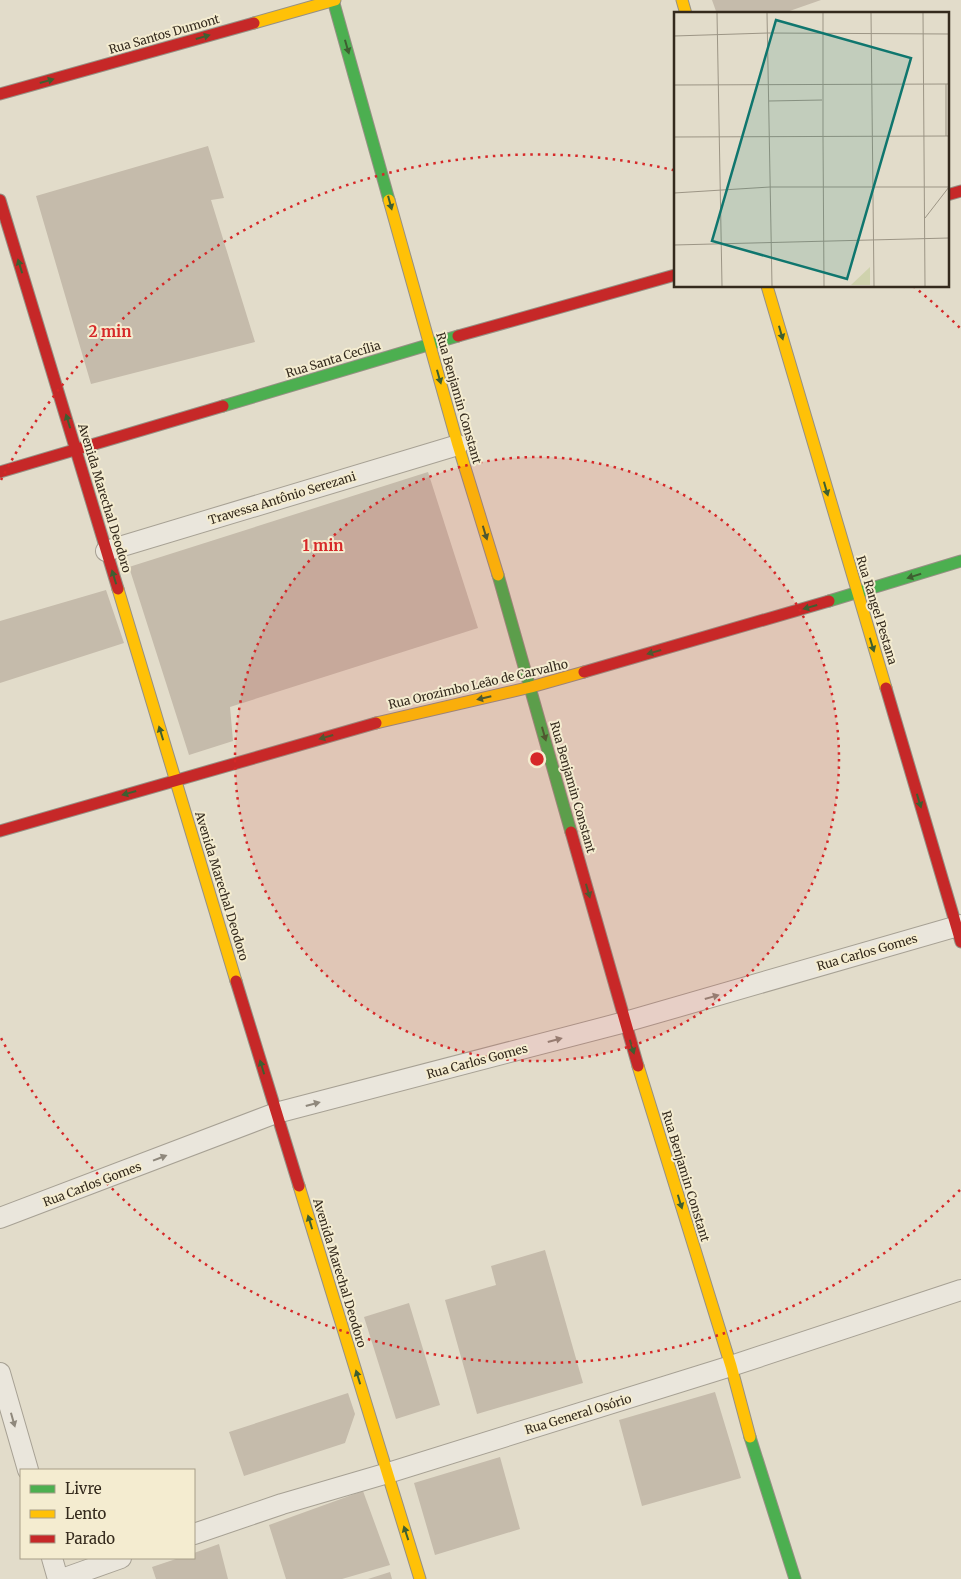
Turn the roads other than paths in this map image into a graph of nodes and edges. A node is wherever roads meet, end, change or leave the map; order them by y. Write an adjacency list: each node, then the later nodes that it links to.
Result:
1 (334, 0): 2 (main road, Rua Santos Dumont, one-way to 1); 8 (main road, Rua Benjamin Constant, one-way to 8)
2 (0, 94)
3 (961, 191): 4 (main road)
4 (948, 195)
5 (0, 200): 10 (main road, Avenida Marechal Deodoro, one-way to 5)
6 (674, 276): 8 (main road, Rua Santa Cecília)
7 (768, 288): 14 (main road, Rua Rangel Pestana, one-way to 14)
8 (430, 344): 9 (main road, Rua Benjamin Constant, one-way to 9); 10 (main road, Rua Santa Cecília)
9 (458, 445): 12 (street, Travessa Antônio Serezani); 15 (main road, Rua Benjamin Constant, one-way to 15)
10 (77, 451): 11 (main road, Rua Santa Cecília); 12 (main road, Avenida Marechal Deodoro)
11 (0, 472)
12 (106, 551): 16 (main road, Avenida Marechal Deodoro, one-way to 12)
13 (961, 561): 14 (main road, Rua Orozimbo Leão de Carvalho, one-way to 14)
14 (857, 594): 15 (main road, Rua Orozimbo Leão de Carvalho, one-way to 15); 18 (main road, Rua Rangel Pestana, one-way to 18)
15 (531, 687): 16 (main road, Rua Orozimbo Leão de Carvalho, one-way to 16); 19 (main road, Rua Benjamin Constant, one-way to 19)
16 (176, 779): 17 (main road, Rua Orozimbo Leão de Carvalho, one-way to 17); 20 (main road, Avenida Marechal Deodoro, one-way to 16)
17 (0, 831)
18 (959, 931): 19 (street, Rua Carlos Gomes, one-way to 18)
19 (625, 1022): 20 (street, Rua Carlos Gomes, one-way to 19); 23 (main road, Rua Benjamin Constant, one-way to 23)
20 (276, 1113): 21 (street, Rua Carlos Gomes, one-way to 20); 26 (main road, Avenida Marechal Deodoro, one-way to 20)
21 (0, 1218)
22 (961, 1290): 23 (street, Rua General Osório)
23 (731, 1366): 26 (street, Rua General Osório); 33 (main road, Rua Benjamin Constant)
24 (0, 1373): 25 (street, one-way to 25)
25 (28, 1469)
26 (388, 1473): 27 (street, Rua General Osório); 32 (main road, Avenida Marechal Deodoro, one-way to 26)
27 (195, 1534)
28 (52, 1559): 30 (street)
29 (118, 1559): 31 (street)
30 (58, 1579)
31 (62, 1579)
32 (420, 1579)
33 (795, 1579)

